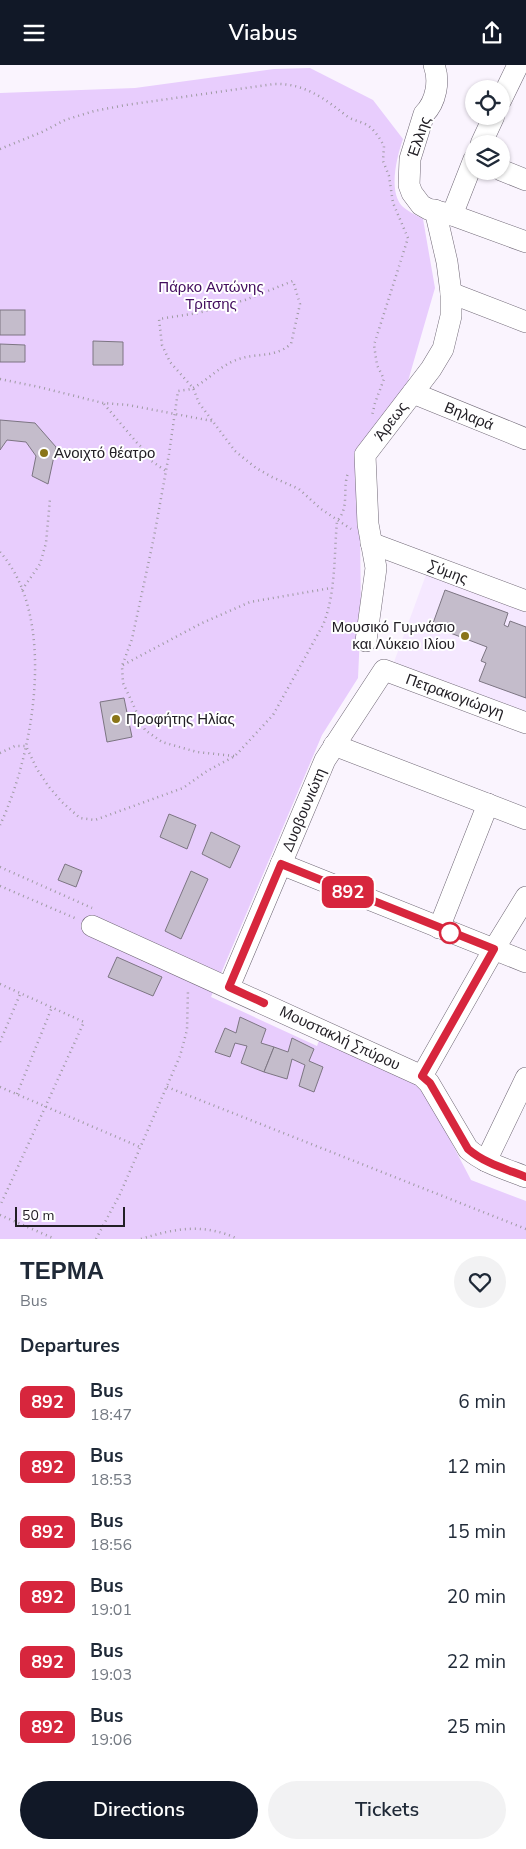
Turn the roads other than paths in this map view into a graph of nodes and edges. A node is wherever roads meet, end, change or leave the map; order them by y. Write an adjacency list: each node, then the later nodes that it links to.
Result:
1 (440, 69): 7 (street, Έλλης)
2 (519, 72): 3 (street)
3 (510, 86)
4 (510, 174): 6 (street)
5 (465, 175): 7 (street)
6 (526, 180)
7 (443, 213): 8 (street, Έλλης); 9 (street, Άρεως)
8 (526, 241)
9 (451, 293): 10 (street); 11 (street, Άρεως)
10 (526, 322)
11 (413, 393): 12 (street, Βηλαρά); 13 (street, Άρεως)
12 (526, 439)
13 (371, 543): 14 (street, Σύμης); 15 (street, Άρεως)
14 (526, 601)
15 (366, 641)
16 (384, 670): 17 (street, Πετρακογιώργη); 18 (street, Δυοβουνιώτη)
17 (526, 723)
18 (334, 745): 19 (street); 21 (street, Δυοβουνιώτη)
19 (488, 804): 20 (street); 24 (street)
20 (526, 819)
21 (281, 864): 24 (street); 27 (street, Δυοβουνιώτη)
22 (526, 897): 25 (street)
23 (95, 918): 27 (street, Μουστακλή Σπύρου)
24 (439, 929): 25 (street)
25 (494, 949): 26 (street); 28 (street)
26 (526, 962)
27 (229, 987): 28 (street, Μουστακλή Σπύρου)
28 (422, 1076): 30 (street, Μουστακλή Σπύρου)
29 (526, 1078): 30 (street)
30 (486, 1161): 31 (street, Μουστακλή Σπύρου)
31 (526, 1177)

